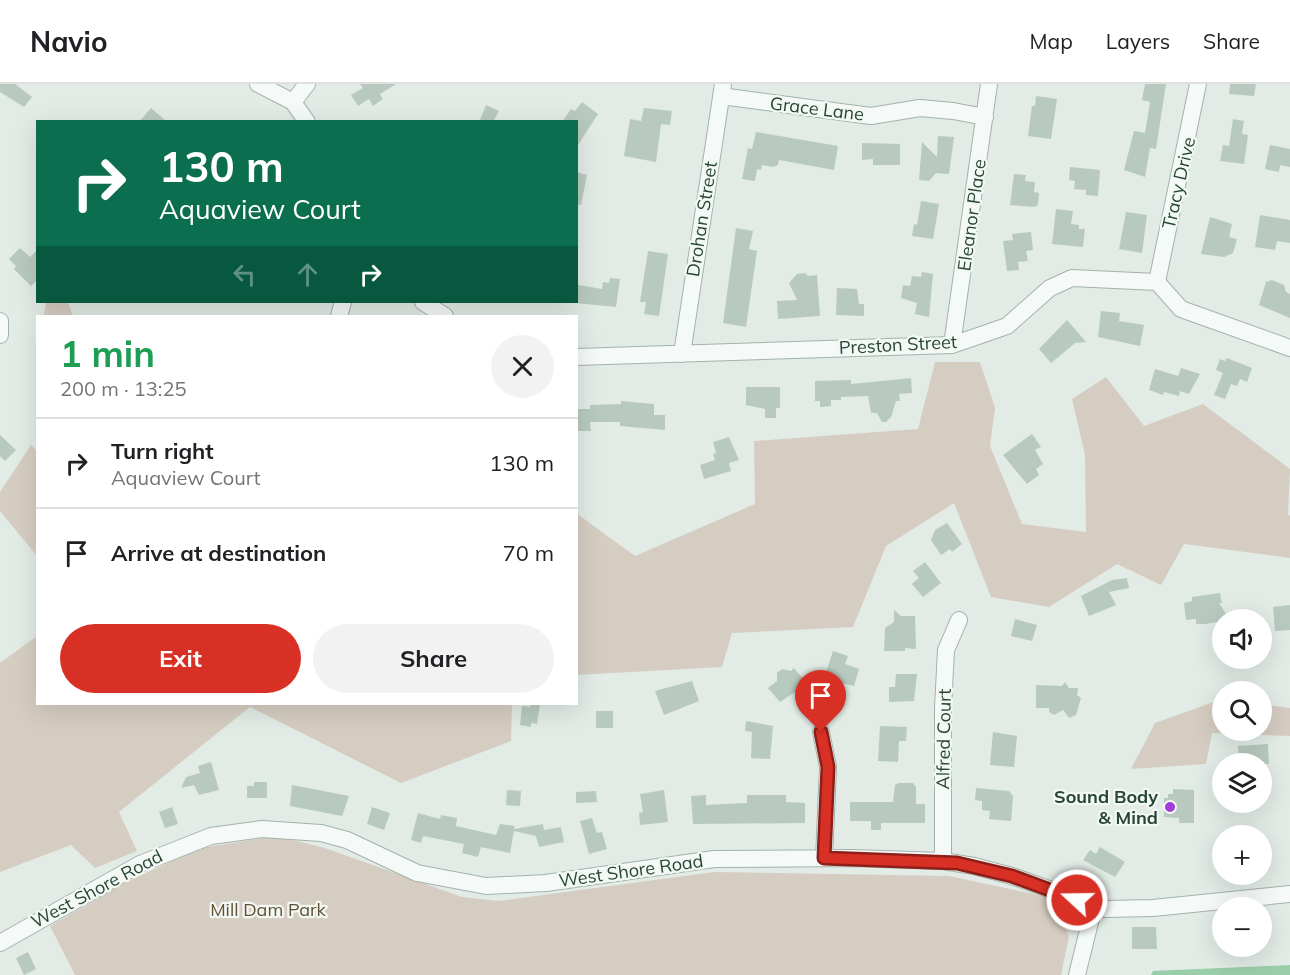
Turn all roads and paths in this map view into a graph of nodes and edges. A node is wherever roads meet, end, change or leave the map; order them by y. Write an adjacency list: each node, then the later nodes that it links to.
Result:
1 (258, 84): 6 (street)
2 (308, 84): 6 (street)
3 (989, 84): 7 (street, Eleanor Place)
4 (1198, 84): 9 (street, Tracy Drive)
5 (722, 90): 7 (street, Grace Lane); 16 (street, Drohan Street)
6 (292, 102): 8 (street)
7 (985, 117): 14 (street, Eleanor Place)
8 (306, 120)
9 (1157, 282): 14 (street, Preston Street); 15 (street)
10 (425, 303): 11 (street)
11 (443, 315)
12 (0, 321): 13 (street)
13 (0, 335)
14 (952, 345): 16 (street, Preston Street)
15 (1290, 348)
16 (682, 354): 17 (street, Preston Street)
17 (578, 357)
18 (959, 620): 21 (street, Alfred Court)
19 (821, 732): 20 (street)
20 (824, 858): 21 (street, West Shore Road); 24 (street, West Shore Road)
21 (943, 861): 23 (street, West Shore Road)
22 (1290, 894): 23 (street, West Shore Road)
23 (1094, 906): 25 (street)
24 (0, 943)
25 (1077, 975)

